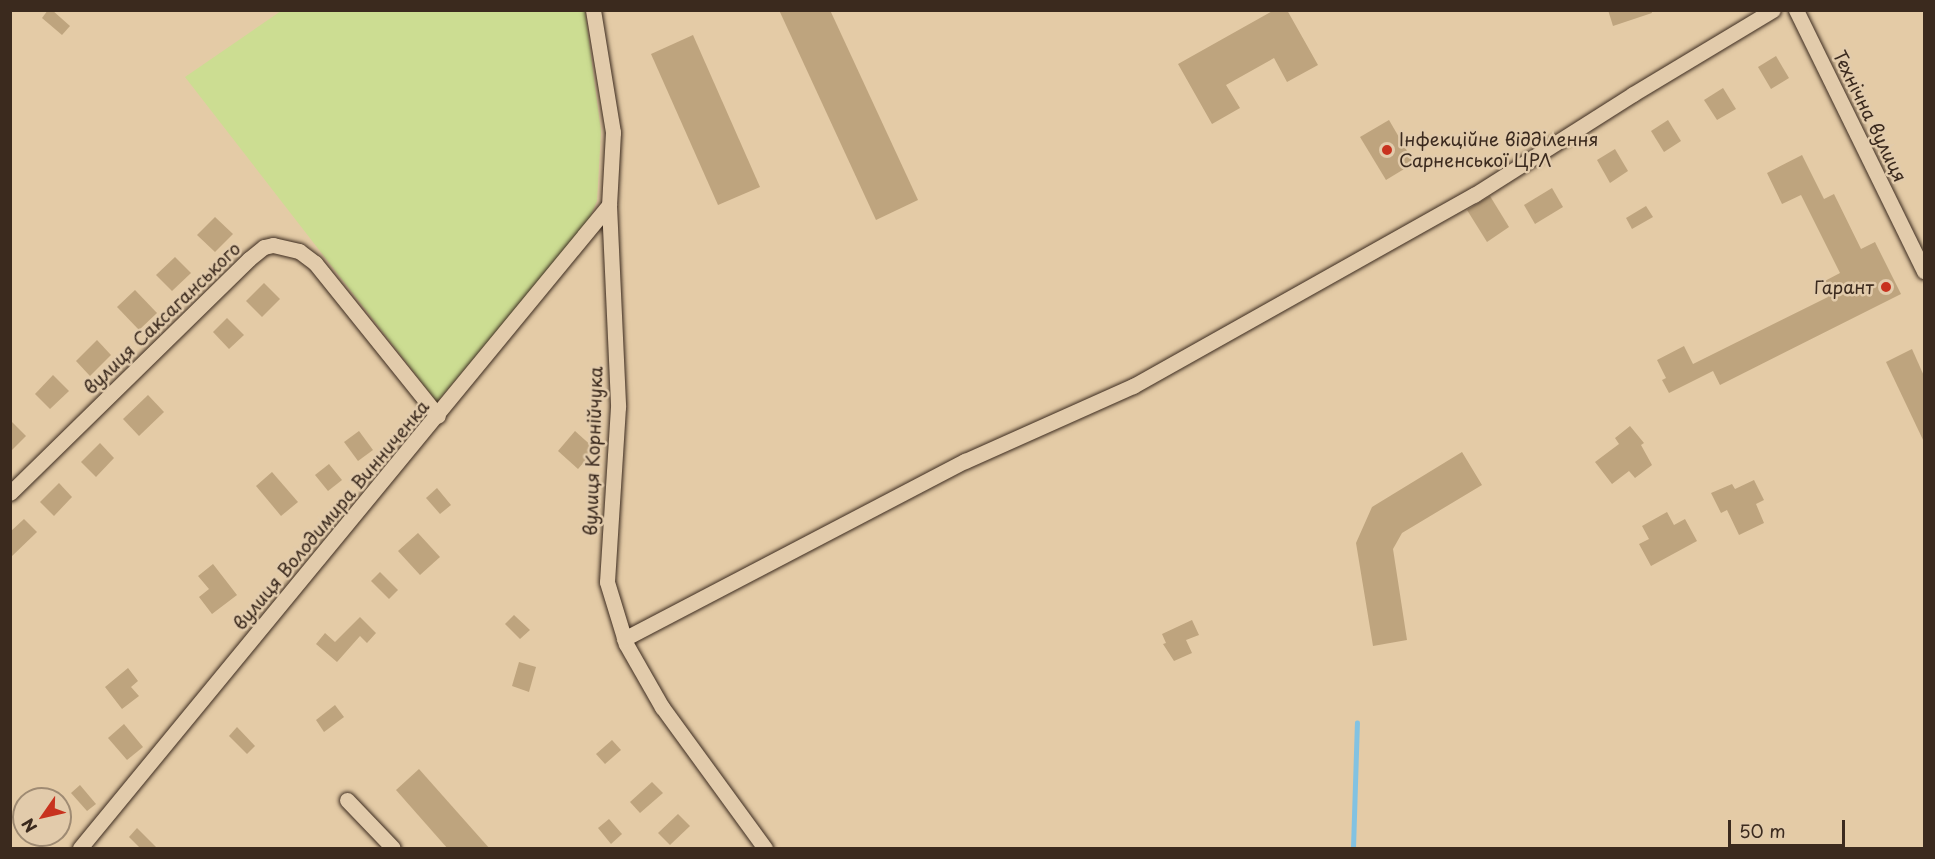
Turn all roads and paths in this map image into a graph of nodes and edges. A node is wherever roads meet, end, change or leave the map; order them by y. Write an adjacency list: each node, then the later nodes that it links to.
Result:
1 (593, 10): 4 (street, вулиця Корнійчука)
2 (1773, 10): 8 (street)
3 (1796, 10): 5 (street, Технічна вулиця)
4 (609, 205): 6 (street, вулиця Володимира Винниченка); 8 (street, вулиця Корнійчука)
5 (1924, 271)
6 (438, 416): 7 (street, вулиця Саксаганського); 10 (street, вулиця Володимира Винниченка)
7 (10, 494)
8 (624, 639): 12 (street, вулиця Корнійчука)
9 (347, 800): 11 (street)
10 (80, 849)
11 (393, 849)
12 (765, 849)

